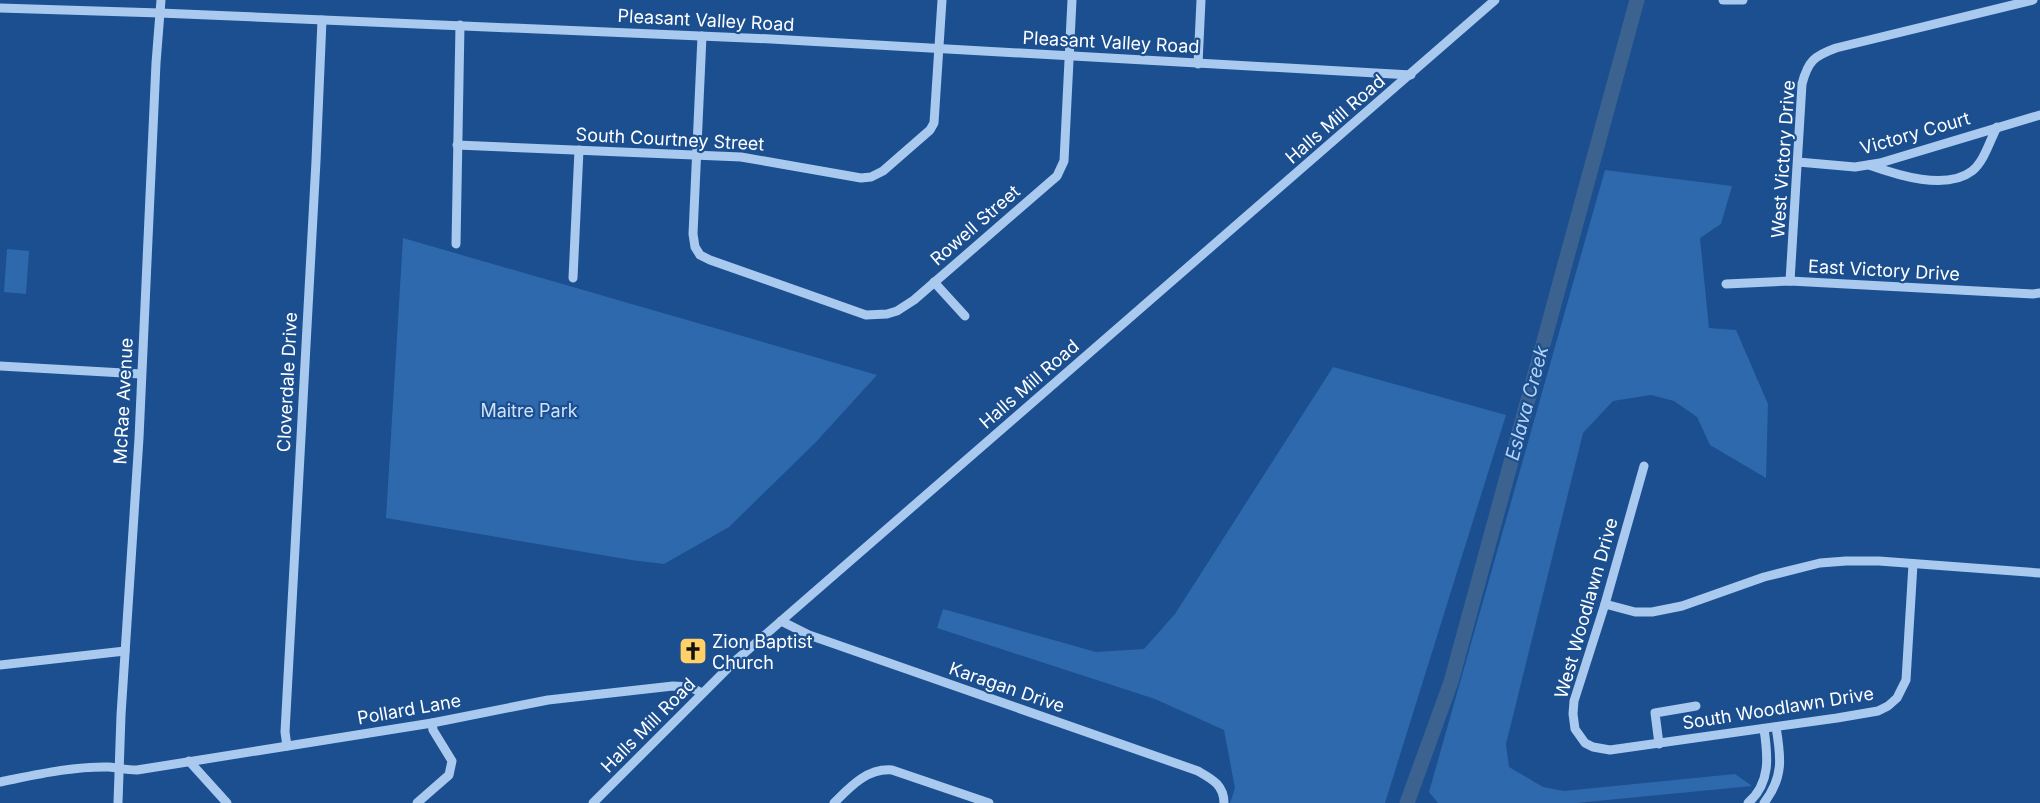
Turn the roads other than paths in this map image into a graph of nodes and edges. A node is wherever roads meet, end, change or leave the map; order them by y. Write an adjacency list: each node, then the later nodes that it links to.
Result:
1 (161, 0): 10 (street, McRae Avenue)
2 (942, 0): 14 (street, South Courtney Street)
3 (1072, 0): 15 (street, Rowell Street)
4 (1200, 0): 16 (street)
5 (1495, 0): 17 (street, Halls Mill Road)
6 (1724, 0): 7 (street)
7 (1744, 0)
8 (2033, 0): 23 (street, West Victory Drive)
9 (0, 8): 10 (street, Pleasant Valley Road)
10 (160, 13): 11 (street, Pleasant Valley Road); 33 (street, McRae Avenue)
11 (322, 20): 12 (street, Pleasant Valley Road); 47 (street, Cloverdale Drive)
12 (460, 25): 13 (street, Pleasant Valley Road); 20 (street)
13 (702, 36): 14 (street, Pleasant Valley Road); 22 (street, Rowell Street)
14 (940, 49): 15 (street, Pleasant Valley Road); 22 (street, South Courtney Street)
15 (1069, 56): 16 (street, Pleasant Valley Road); 28 (street, Rowell Street)
16 (1198, 64): 17 (street, Pleasant Valley Road)
17 (1411, 75): 38 (street, Halls Mill Road)
18 (2040, 115): 19 (street, Victory Court)
19 (1997, 127): 24 (street, Victory Court); 24 (street)
20 (457, 144): 21 (street, South Courtney Street); 25 (street)
21 (579, 150): 22 (street, South Courtney Street); 26 (street)
22 (696, 155): 28 (street, Rowell Street)
23 (1798, 162): 24 (street, Victory Court); 27 (street, West Victory Drive)
24 (1868, 165)
25 (456, 244)
26 (574, 278)
27 (1790, 281): 29 (street, East Victory Drive); 30 (street, East Victory Drive)
28 (934, 282): 31 (street)
29 (1726, 284)
30 (2040, 293)
31 (965, 316)
32 (0, 366): 33 (street)
33 (141, 374): 39 (street, McRae Avenue)
34 (1644, 466): 37 (street, West Woodlawn Drive)
35 (1913, 564): 36 (street); 37 (street); 44 (street, South Woodlawn Drive)
36 (2040, 573)
37 (1605, 604): 46 (street, West Woodlawn Drive)
38 (781, 621): 41 (street, Halls Mill Road); 58 (street, Karagan Drive)
39 (125, 650): 40 (street); 49 (street, McRae Avenue)
40 (0, 665)
41 (702, 693): 43 (street, Pollard Lane); 51 (street, Halls Mill Road)
42 (1696, 706): 46 (street)
43 (432, 723): 47 (street, Pollard Lane); 54 (street)
44 (1776, 727): 45 (street, South Woodlawn Drive); 60 (street)
45 (1764, 729): 46 (street, South Woodlawn Drive); 59 (street)
46 (1659, 744)
47 (287, 746): 48 (street, Pollard Lane)
48 (189, 761): 49 (street, Pollard Lane); 53 (street)
49 (120, 769): 50 (street, Pollard Lane); 52 (street, McRae Avenue)
50 (0, 782)
51 (603, 799): 55 (street, Halls Mill Road)
52 (118, 803)
53 (227, 803)
54 (417, 803)
55 (593, 803)
56 (834, 803): 57 (street)
57 (989, 803)
58 (1224, 803)
59 (1748, 803)
60 (1764, 803)

